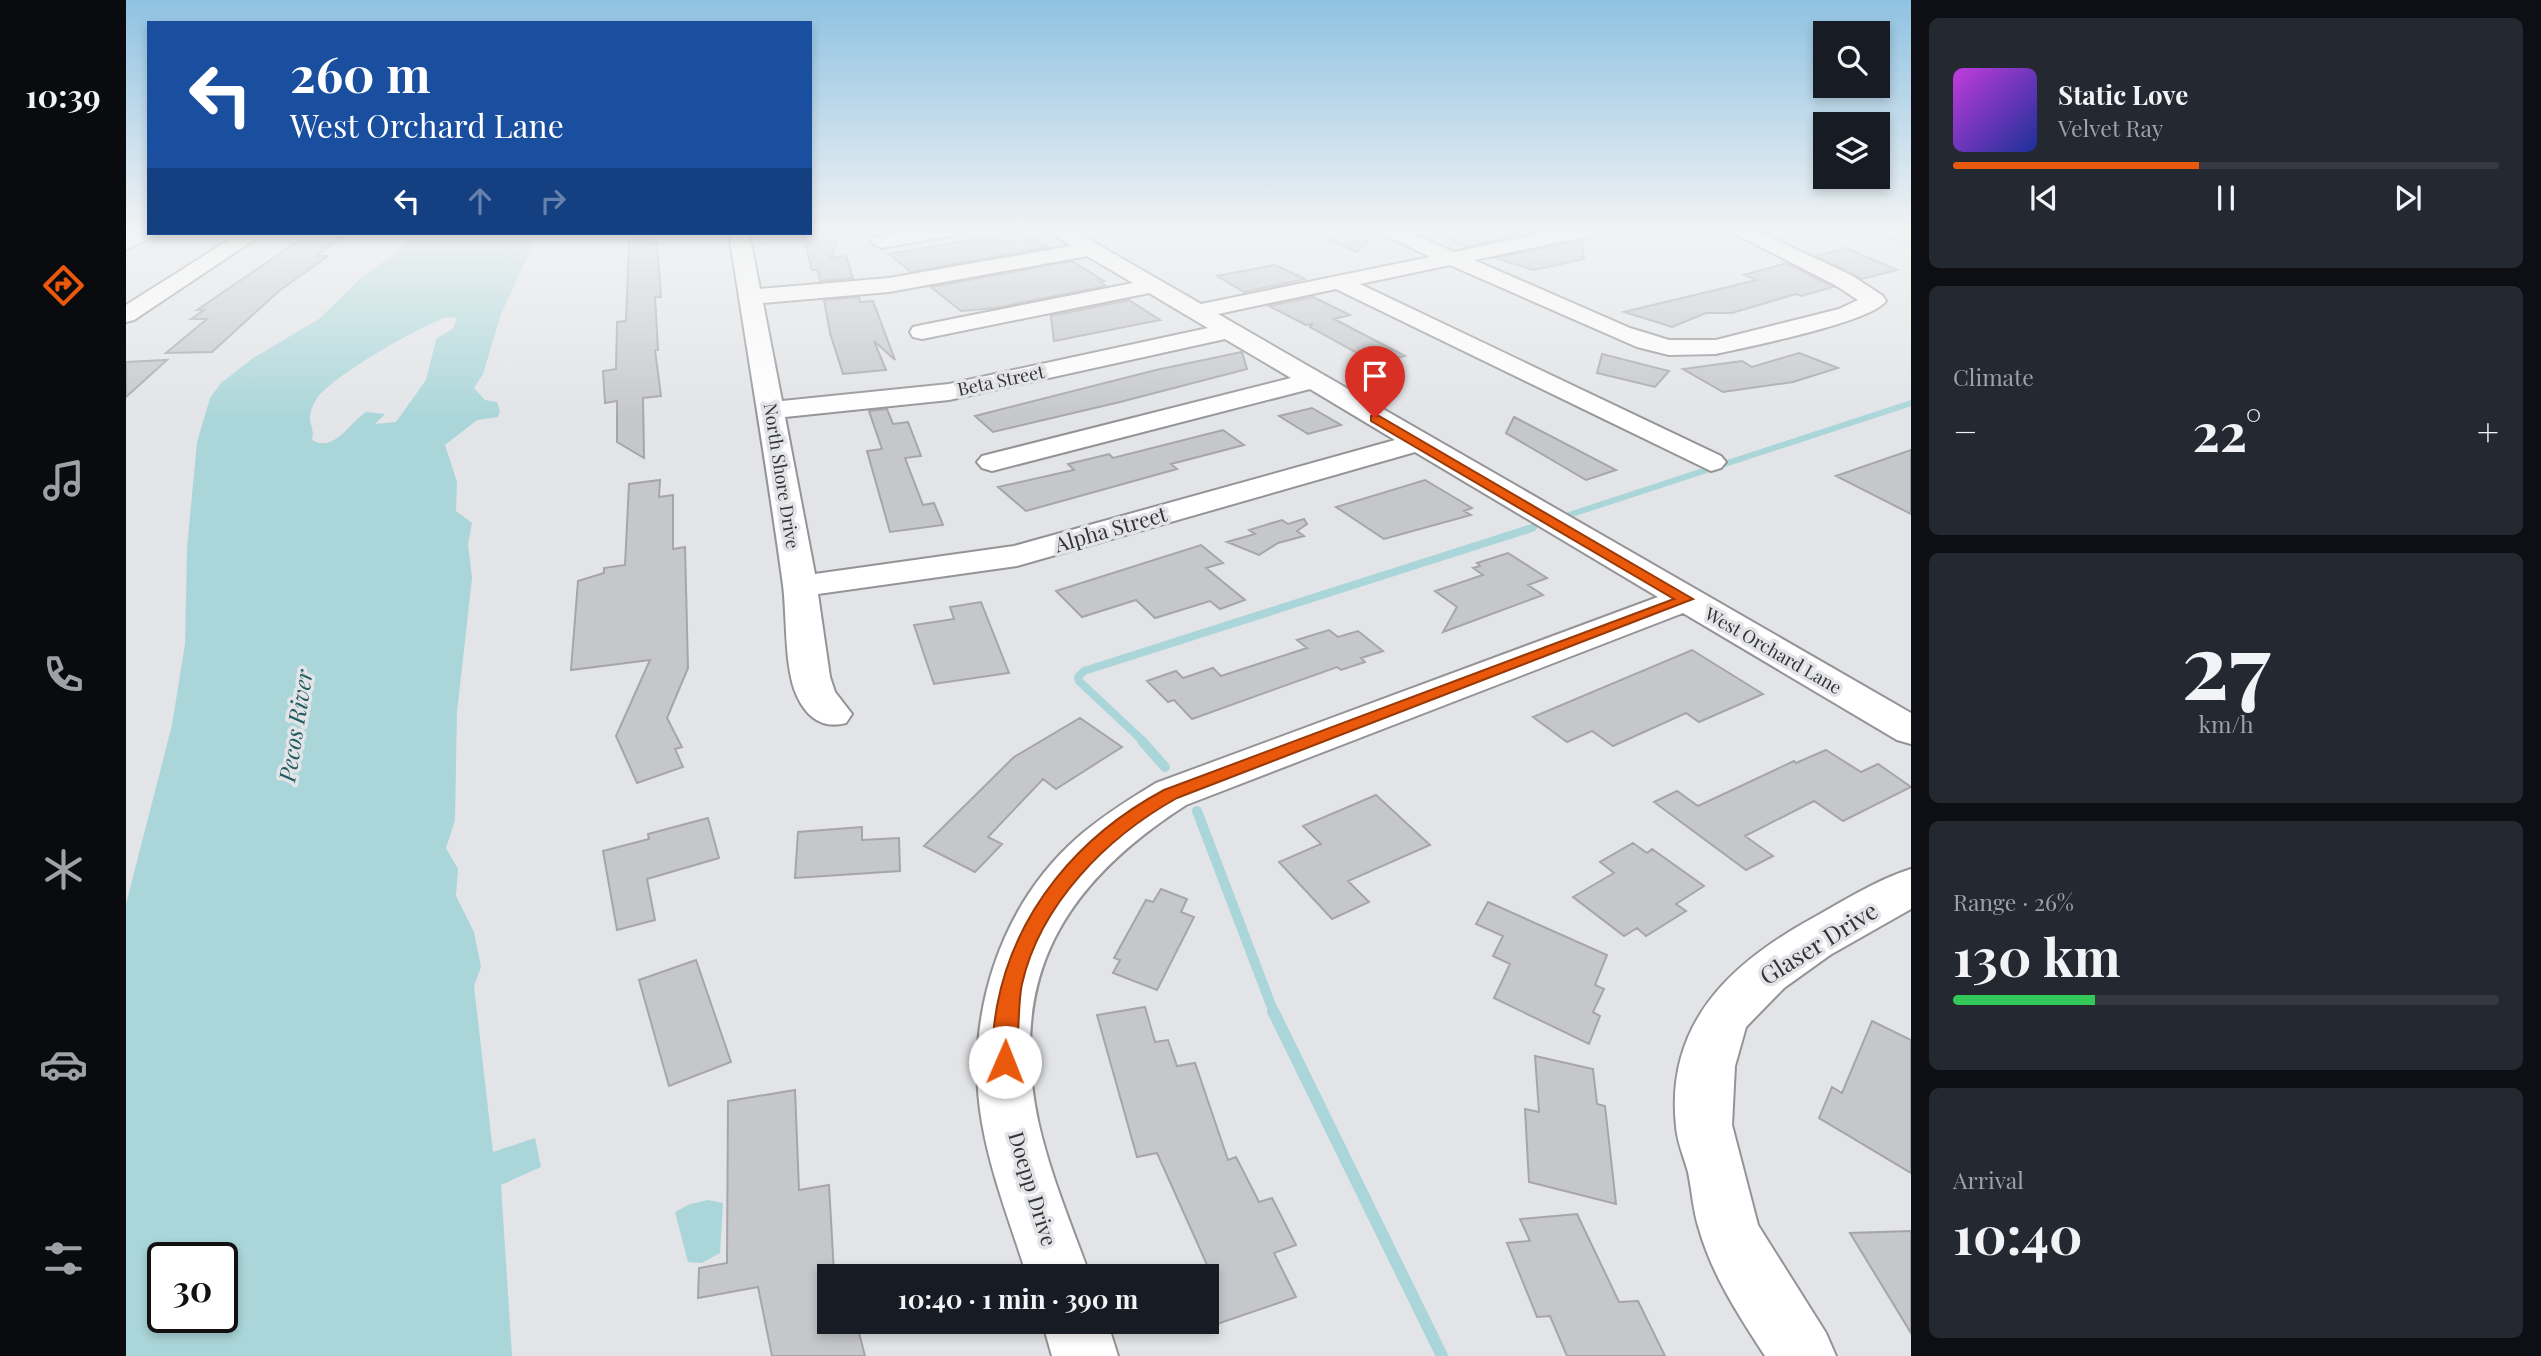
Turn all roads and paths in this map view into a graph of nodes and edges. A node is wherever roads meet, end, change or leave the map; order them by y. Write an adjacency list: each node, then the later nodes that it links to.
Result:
1 (163, 292): 12 (street)
2 (749, 292): 10 (street, North Shore Drive)
3 (800, 292): 10 (street)
4 (1121, 292): 14 (street)
5 (1163, 292): 11 (street, West Orchard Lane)
6 (1289, 292): 11 (street)
7 (1359, 292): 19 (street)
8 (1532, 292): 9 (street)
9 (1862, 292)
10 (750, 297): 16 (street, North Shore Drive)
11 (1196, 312): 13 (street, West Orchard Lane)
12 (126, 315)
13 (1228, 331): 15 (street, West Orchard Lane); 16 (street, Beta Street)
14 (922, 332)
15 (1312, 381): 17 (street, West Orchard Lane); 18 (street)
16 (770, 410): 20 (street, North Shore Drive)
17 (1417, 443): 20 (street, Alpha Street); 21 (street, West Orchard Lane)
18 (992, 462)
19 (1711, 462)
20 (800, 586): 22 (street, North Shore Drive)
21 (1686, 599): 23 (street, West Orchard Lane); 25 (street, Doepp Drive)
22 (832, 714)
23 (1911, 731)
24 (1911, 887): 28 (street, Glaser Drive)
25 (1055, 1264)
26 (1078, 1334): 27 (street)
27 (1085, 1356)
28 (1803, 1356)

